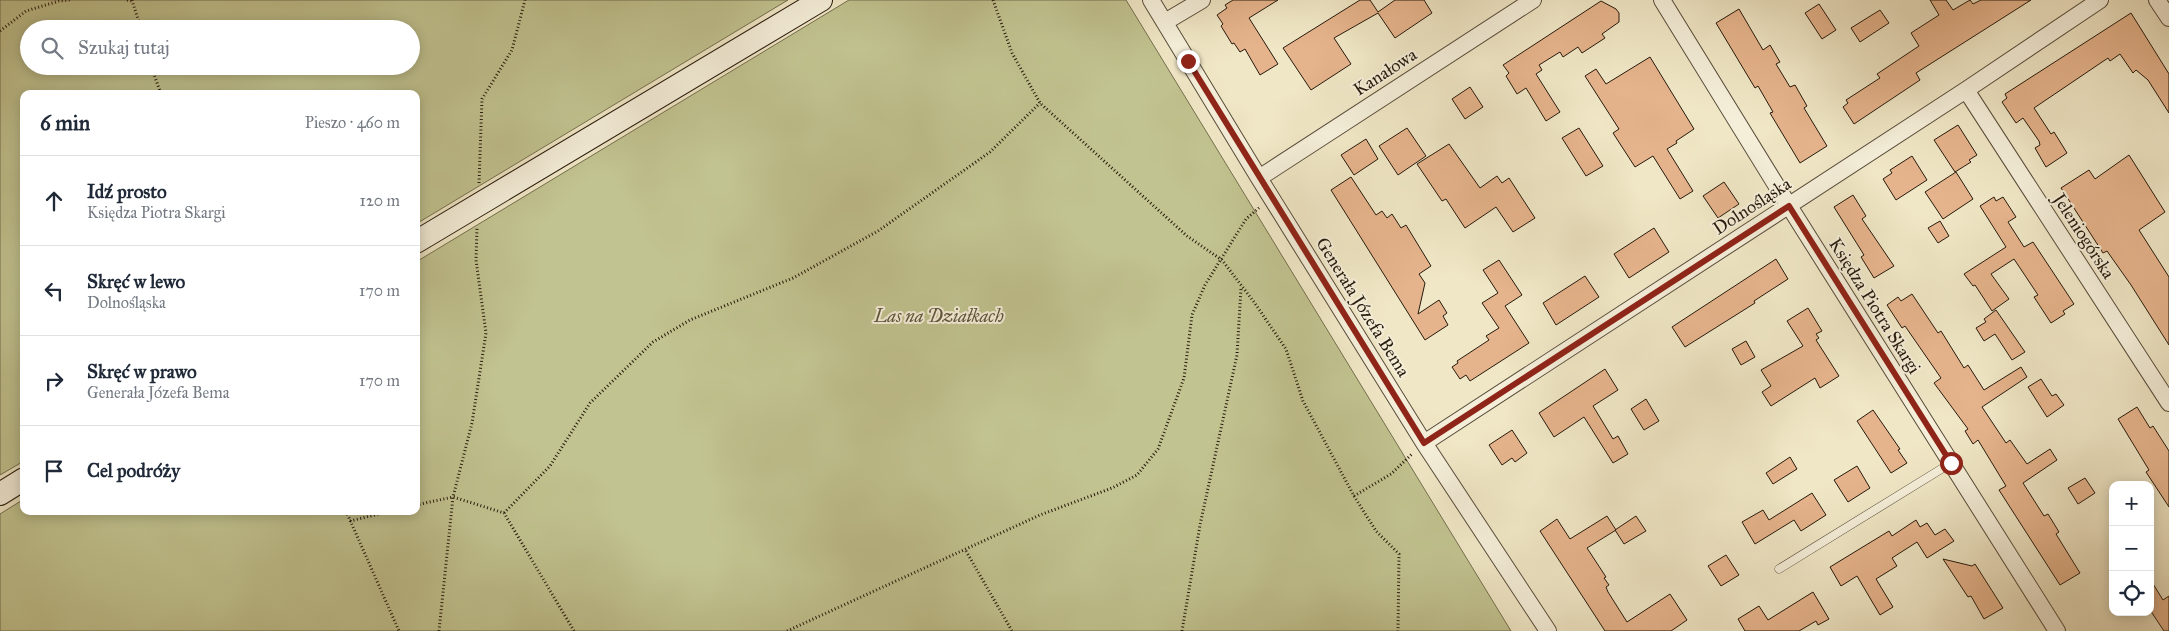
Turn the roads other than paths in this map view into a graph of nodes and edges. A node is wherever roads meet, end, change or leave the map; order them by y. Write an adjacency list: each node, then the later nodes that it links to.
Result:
1 (821, 0): 13 (main road)
2 (1152, 0): 9 (street, Generała Józefa Bema)
3 (1202, 0): 9 (street)
4 (1533, 0): 11 (street, Kanałowa)
5 (1662, 0): 12 (street, Księdza Piotra Skargi)
6 (2100, 0): 10 (street, Dolnośląska)
7 (2157, 0): 8 (street)
8 (2169, 18)
9 (1164, 22): 11 (street, Generała Józefa Bema)
10 (1966, 90): 12 (street, Dolnośląska); 14 (street, Jeleniogórska)
11 (1258, 178): 15 (street, Generała Józefa Bema)
12 (1789, 206): 15 (street, Dolnośląska); 16 (street, Księdza Piotra Skargi)
13 (420, 240)
14 (2169, 403)
15 (1424, 443): 20 (street, Generała Józefa Bema)
16 (1951, 463): 19 (lane); 21 (street, Księdza Piotra Skargi)
17 (20, 482): 18 (main road)
18 (0, 494)
19 (1779, 569)
20 (1548, 631)
21 (2057, 631)

